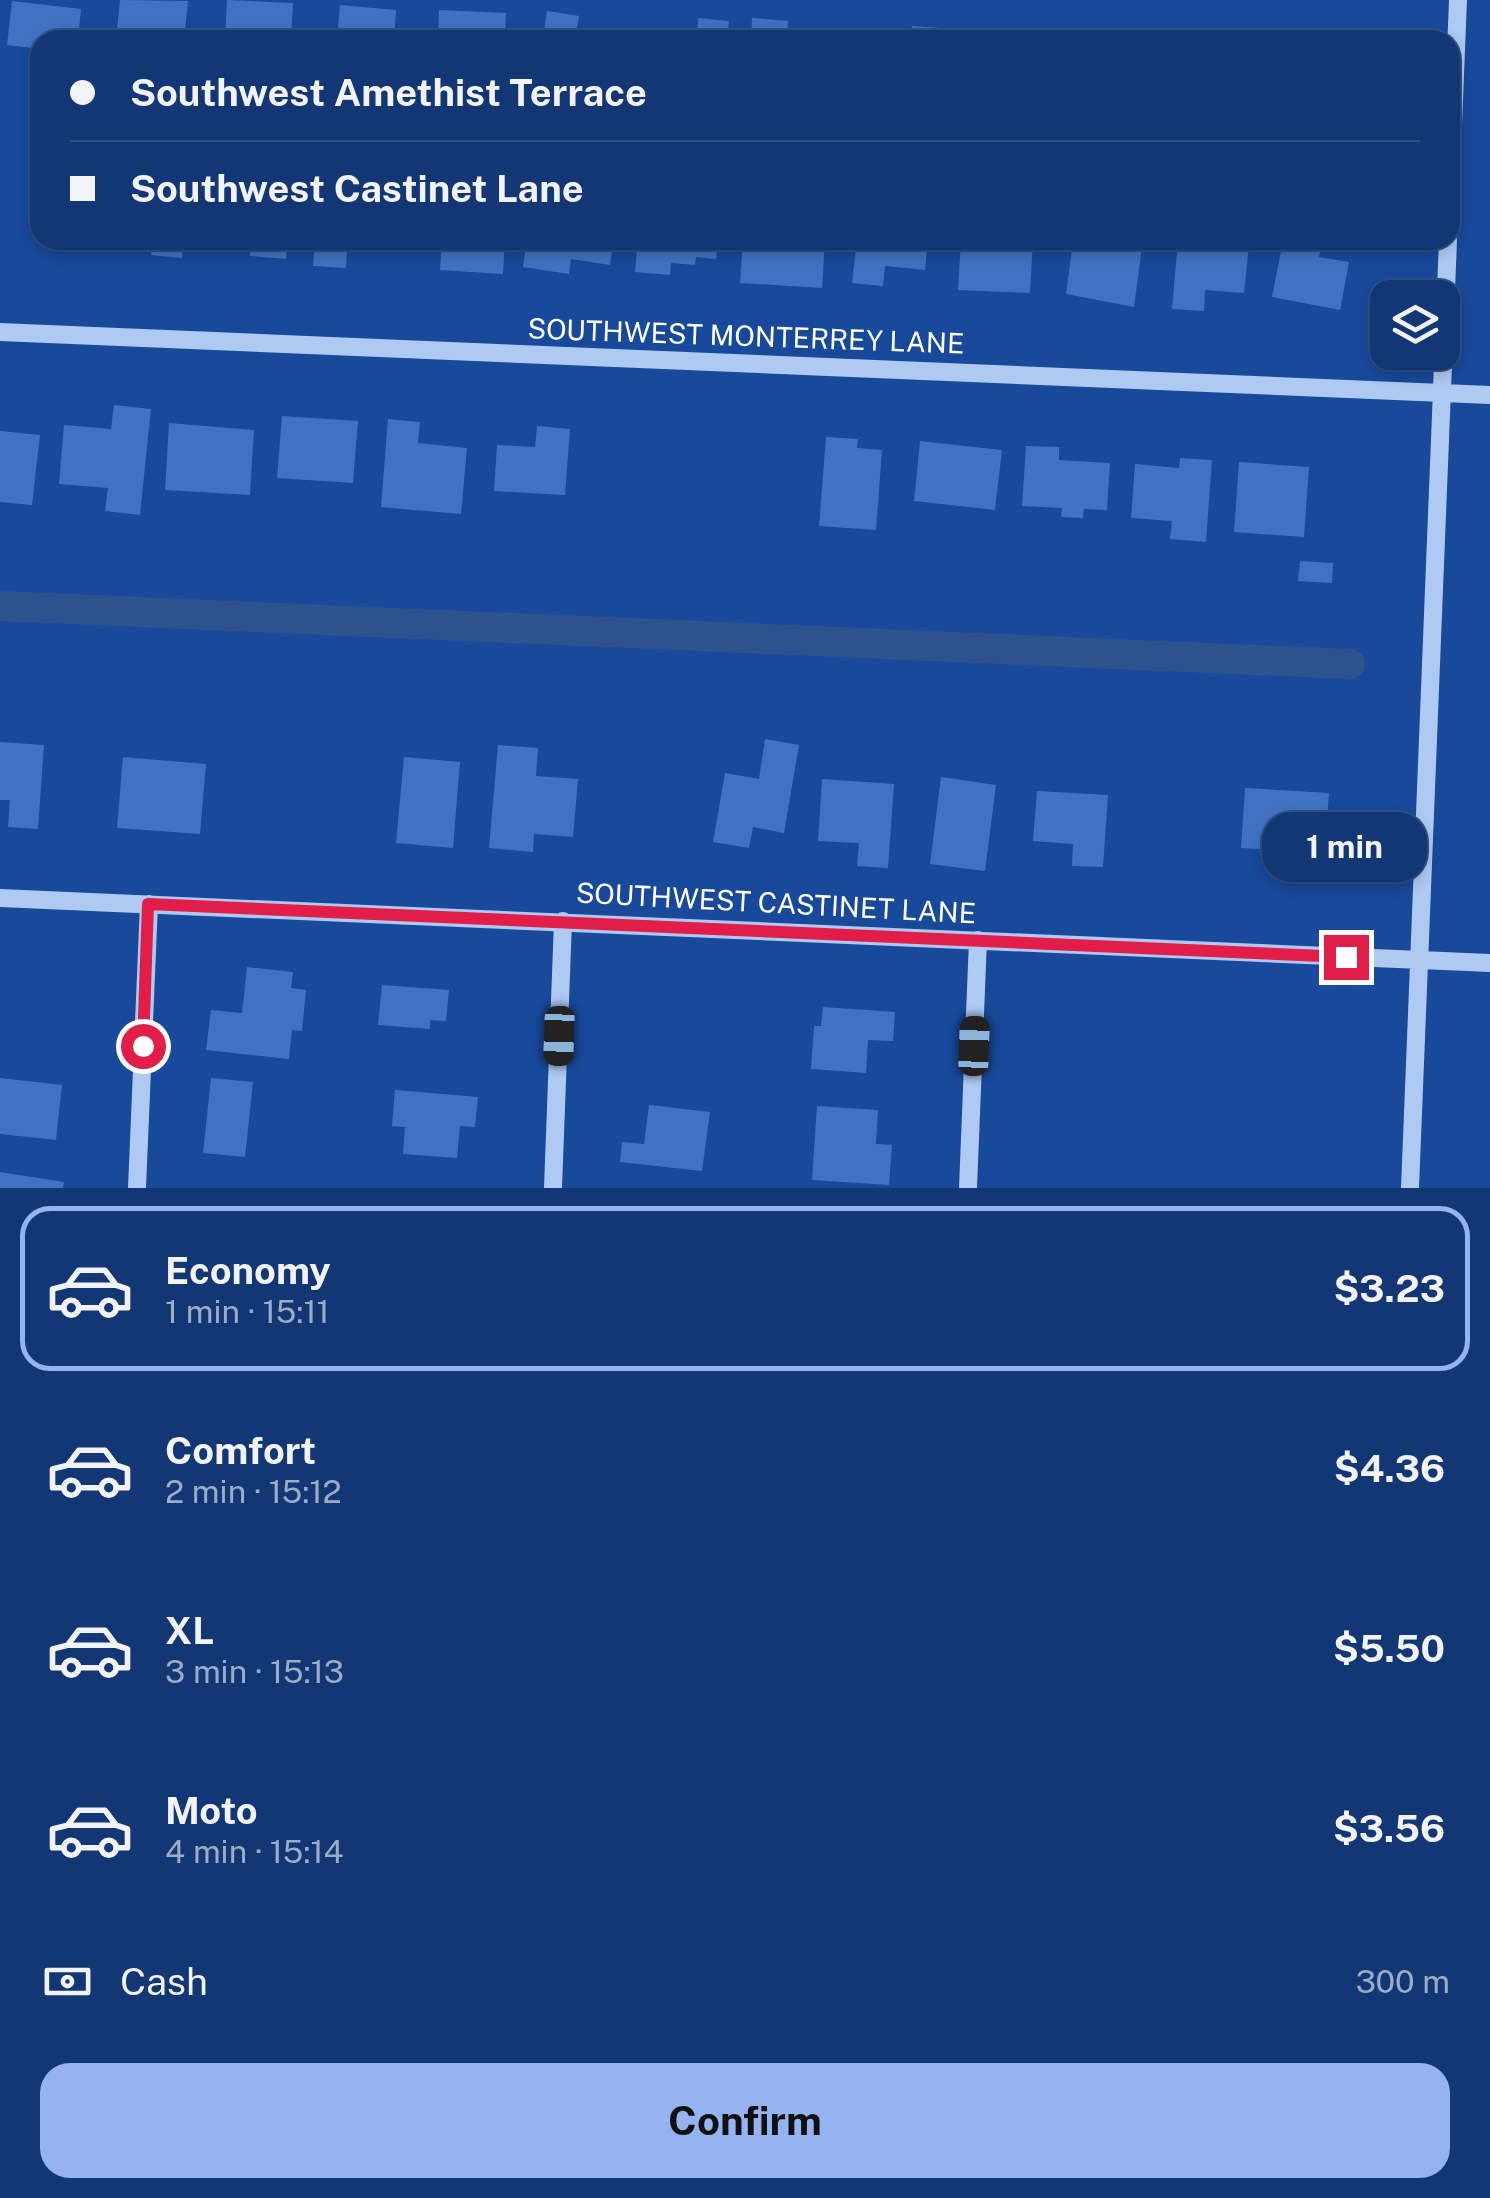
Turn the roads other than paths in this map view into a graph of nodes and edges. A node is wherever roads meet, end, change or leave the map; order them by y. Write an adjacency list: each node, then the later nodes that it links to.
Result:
1 (1458, 0): 2 (street)
2 (1457, 30)
3 (1448, 250): 5 (street)
4 (0, 332): 5 (street, SOUTHWEST MONTERREY LANE)
5 (1442, 393): 6 (street, SOUTHWEST MONTERREY LANE); 11 (street)
6 (1490, 395)
7 (0, 898): 8 (street, SOUTHWEST CASTINET LANE)
8 (148, 904): 9 (street, SOUTHWEST CASTINET LANE); 13 (street)
9 (564, 921): 10 (street, SOUTHWEST CASTINET LANE); 14 (street)
10 (978, 940): 11 (street, SOUTHWEST CASTINET LANE); 15 (street)
11 (1420, 960): 12 (street, SOUTHWEST CASTINET LANE); 16 (street)
12 (1490, 963)
13 (137, 1188)
14 (552, 1188)
15 (968, 1188)
16 (1410, 1188)

